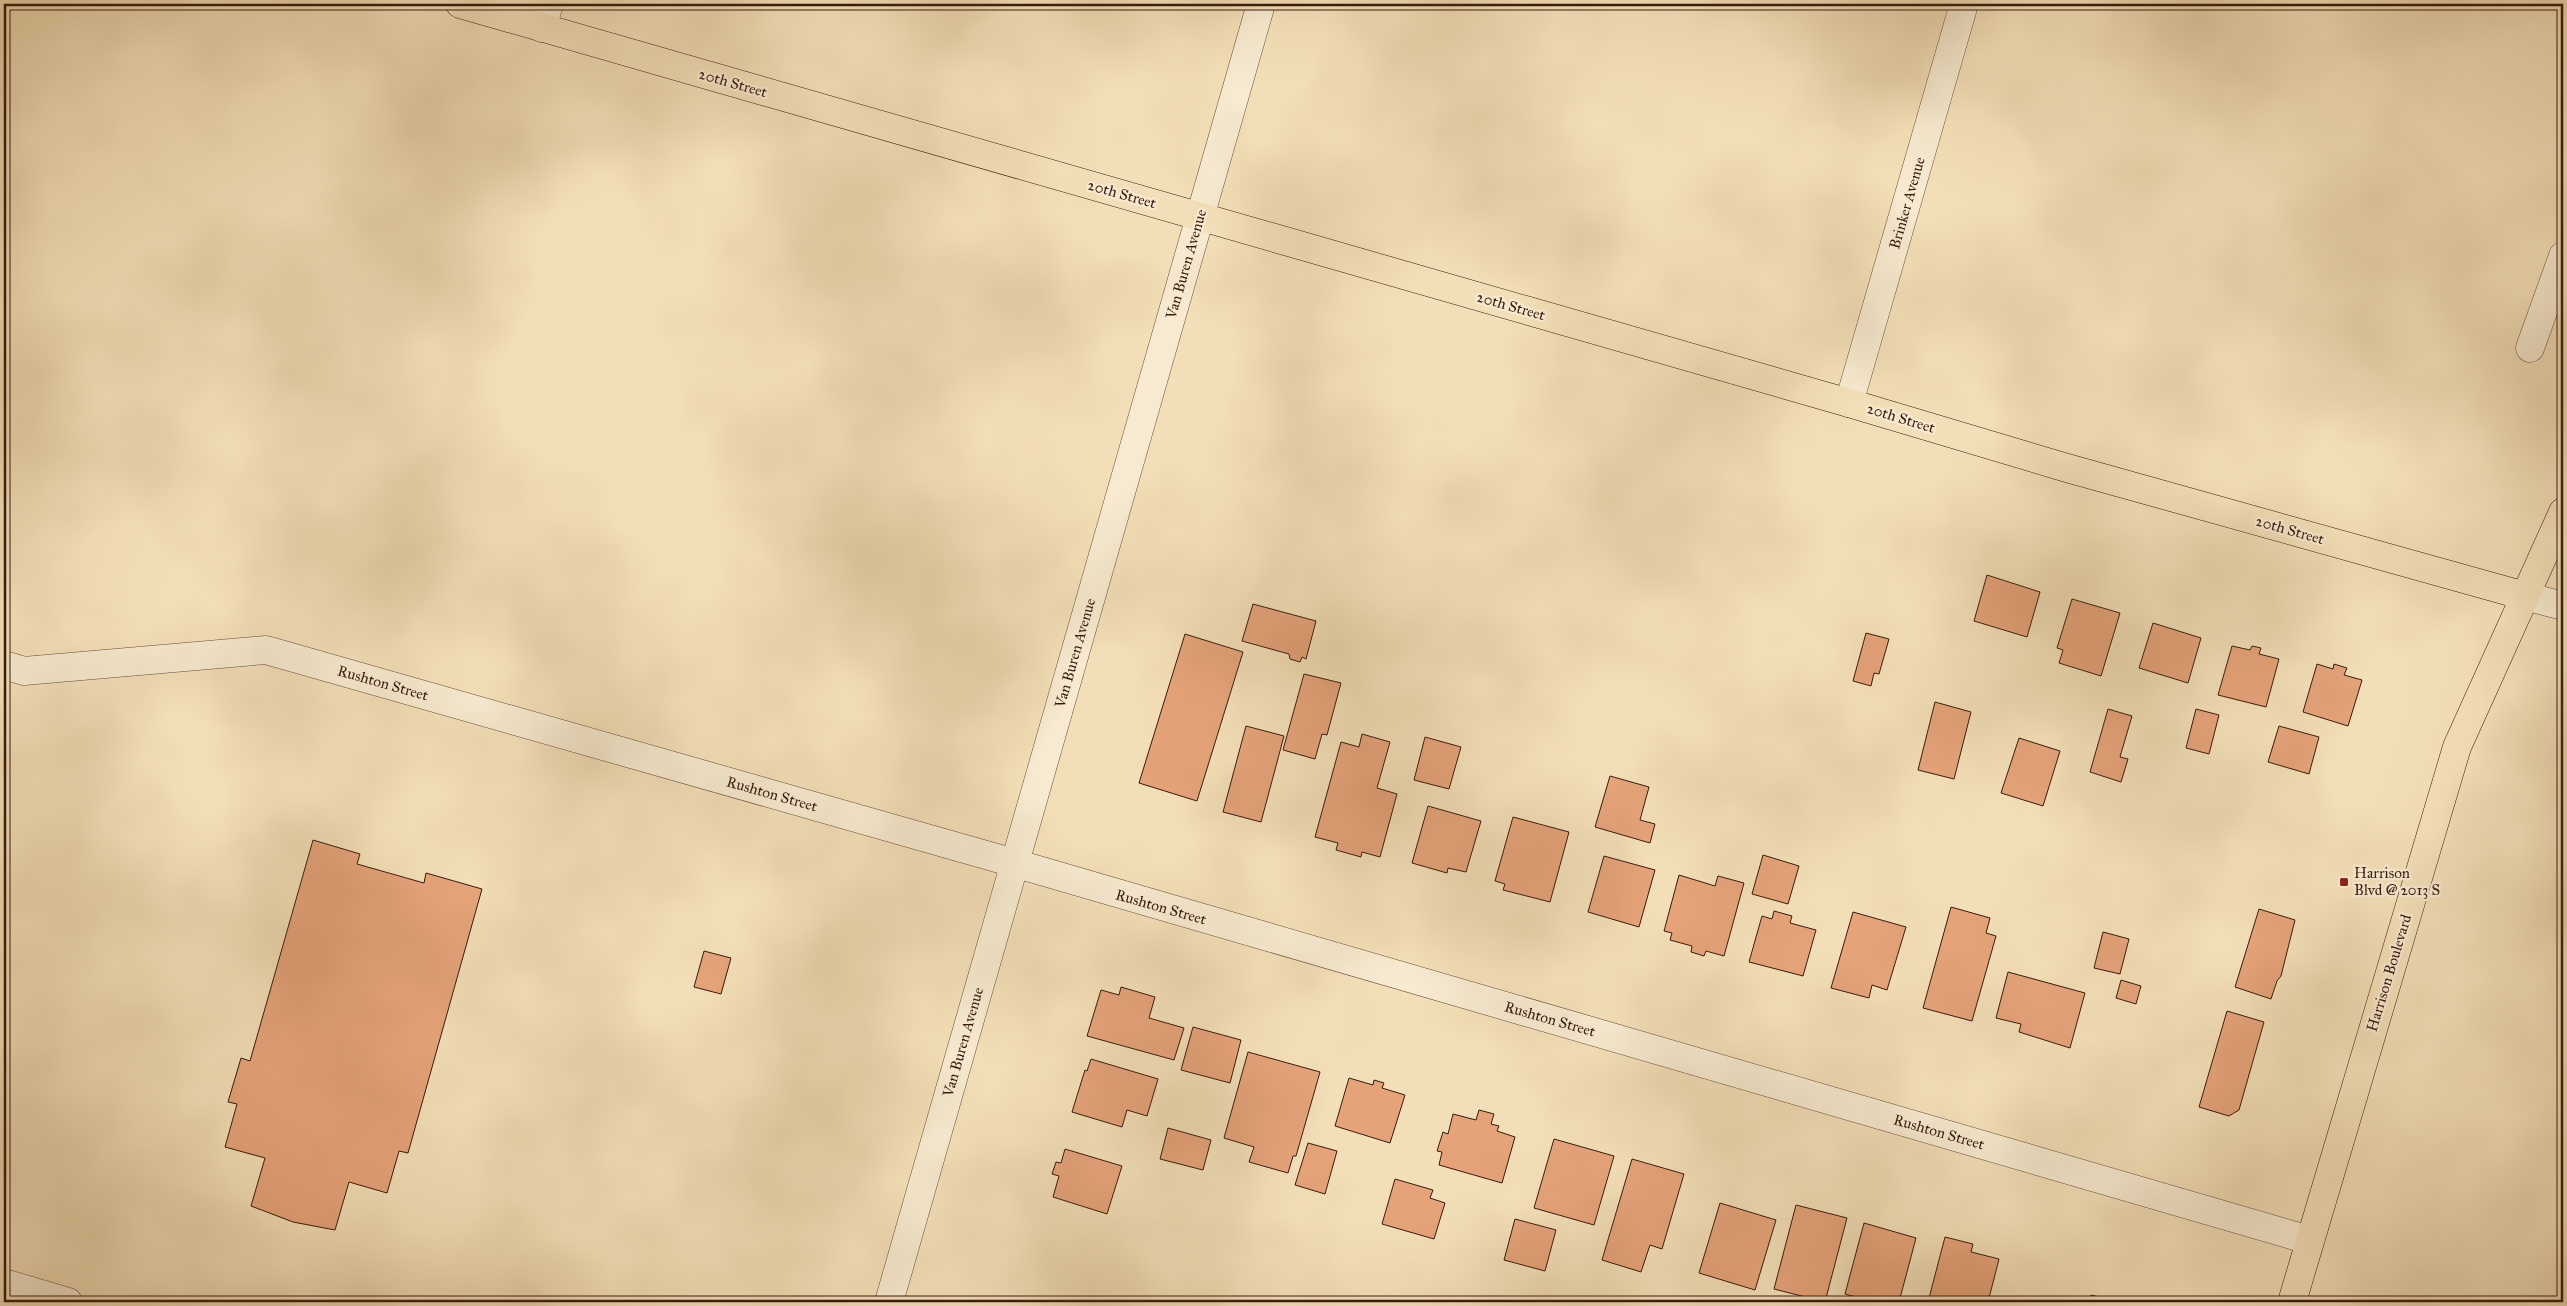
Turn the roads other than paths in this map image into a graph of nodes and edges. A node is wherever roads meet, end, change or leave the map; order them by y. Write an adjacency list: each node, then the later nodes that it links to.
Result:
1 (460, 4): 4 (main road, 20th Street)
2 (1261, 4): 5 (street, Van Buren Avenue)
3 (1964, 4): 8 (street, Brinker Avenue)
4 (546, 16): 5 (main road, 20th Street)
5 (1200, 216): 8 (main road, 20th Street); 13 (street, Van Buren Avenue)
6 (2563, 256): 7 (street)
7 (2530, 348)
8 (1849, 403): 10 (main road, 20th Street)
9 (2563, 512): 10 (main road, Harrison Boulevard)
10 (2525, 596): 11 (street, 20th Street); 14 (main road, Harrison Boulevard)
11 (2563, 606)
12 (4, 665): 13 (street, Rushton Street)
13 (1014, 863): 14 (street, Rushton Street); 17 (street, Van Buren Avenue)
14 (2309, 1240): 18 (main road, Harrison Boulevard)
15 (4, 1283): 16 (street)
16 (68, 1302)
17 (888, 1302)
18 (2292, 1302)

